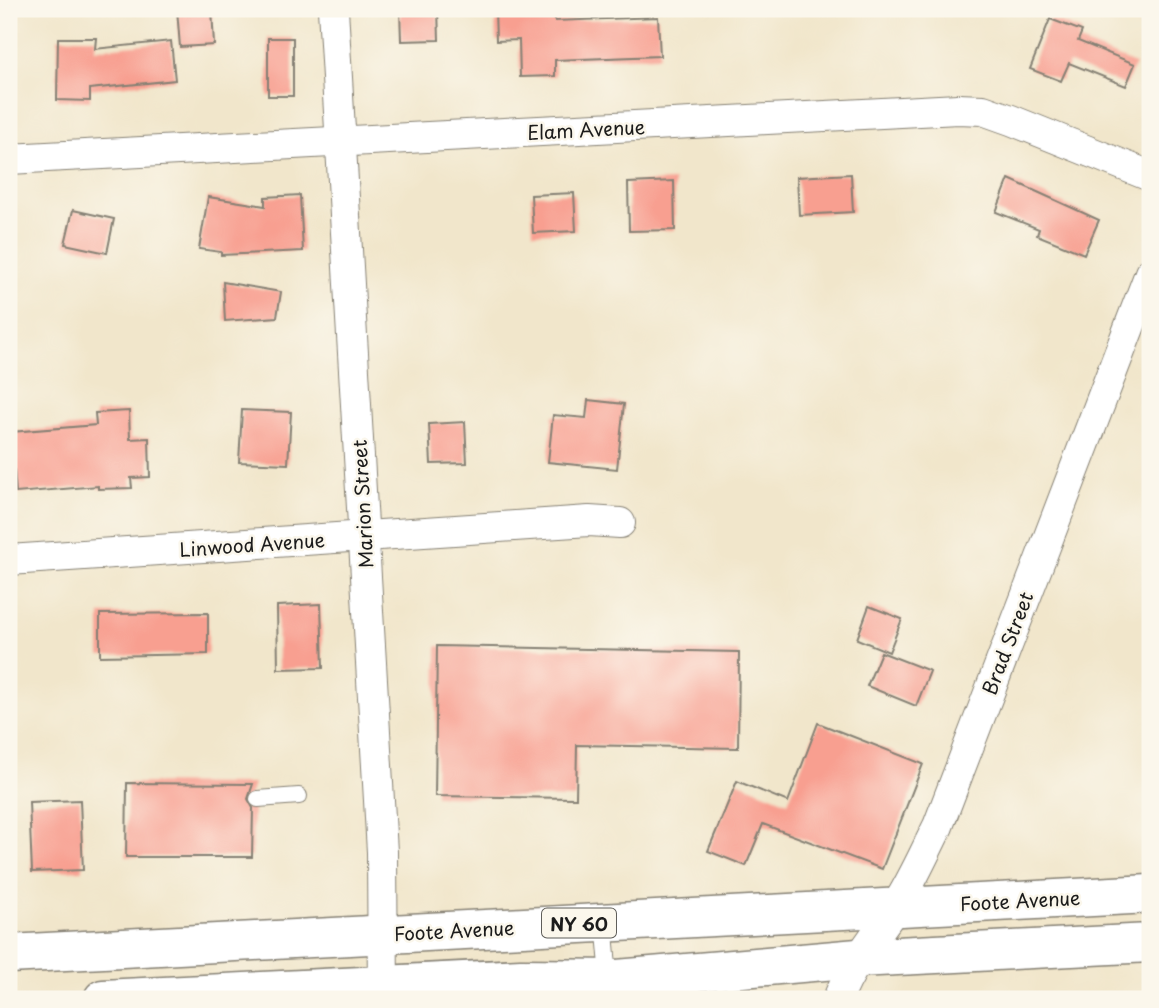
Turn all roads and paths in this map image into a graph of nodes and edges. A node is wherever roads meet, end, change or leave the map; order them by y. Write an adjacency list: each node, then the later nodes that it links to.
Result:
1 (333, 9): 2 (street, Marion Street)
2 (340, 143): 3 (street, Elam Avenue); 4 (street, Elam Avenue); 7 (street, Marion Street)
3 (9, 159)
4 (1150, 176)
5 (1150, 273): 12 (street, Brad Street)
6 (620, 523): 7 (street, Linwood Avenue)
7 (364, 536): 8 (street, Linwood Avenue); 14 (street, Marion Street)
8 (9, 560)
9 (299, 796): 10 (lane)
10 (258, 799)
11 (1150, 894): 12 (highway, Foote Avenue / NY 60)
12 (895, 906): 13 (highway, Foote Avenue / NY 60); 17 (street, Brad Street)
13 (604, 922): 14 (highway, Foote Avenue / NY 60); 18 (lane)
14 (383, 934): 16 (highway, Foote Avenue / NY 60); 19 (street, Marion Street)
15 (1150, 943): 17 (highway)
16 (9, 954)
17 (858, 958): 18 (highway); 21 (street, Brad Street)
18 (610, 989): 19 (highway)
19 (384, 992): 20 (highway)
20 (103, 999)
21 (838, 999)

